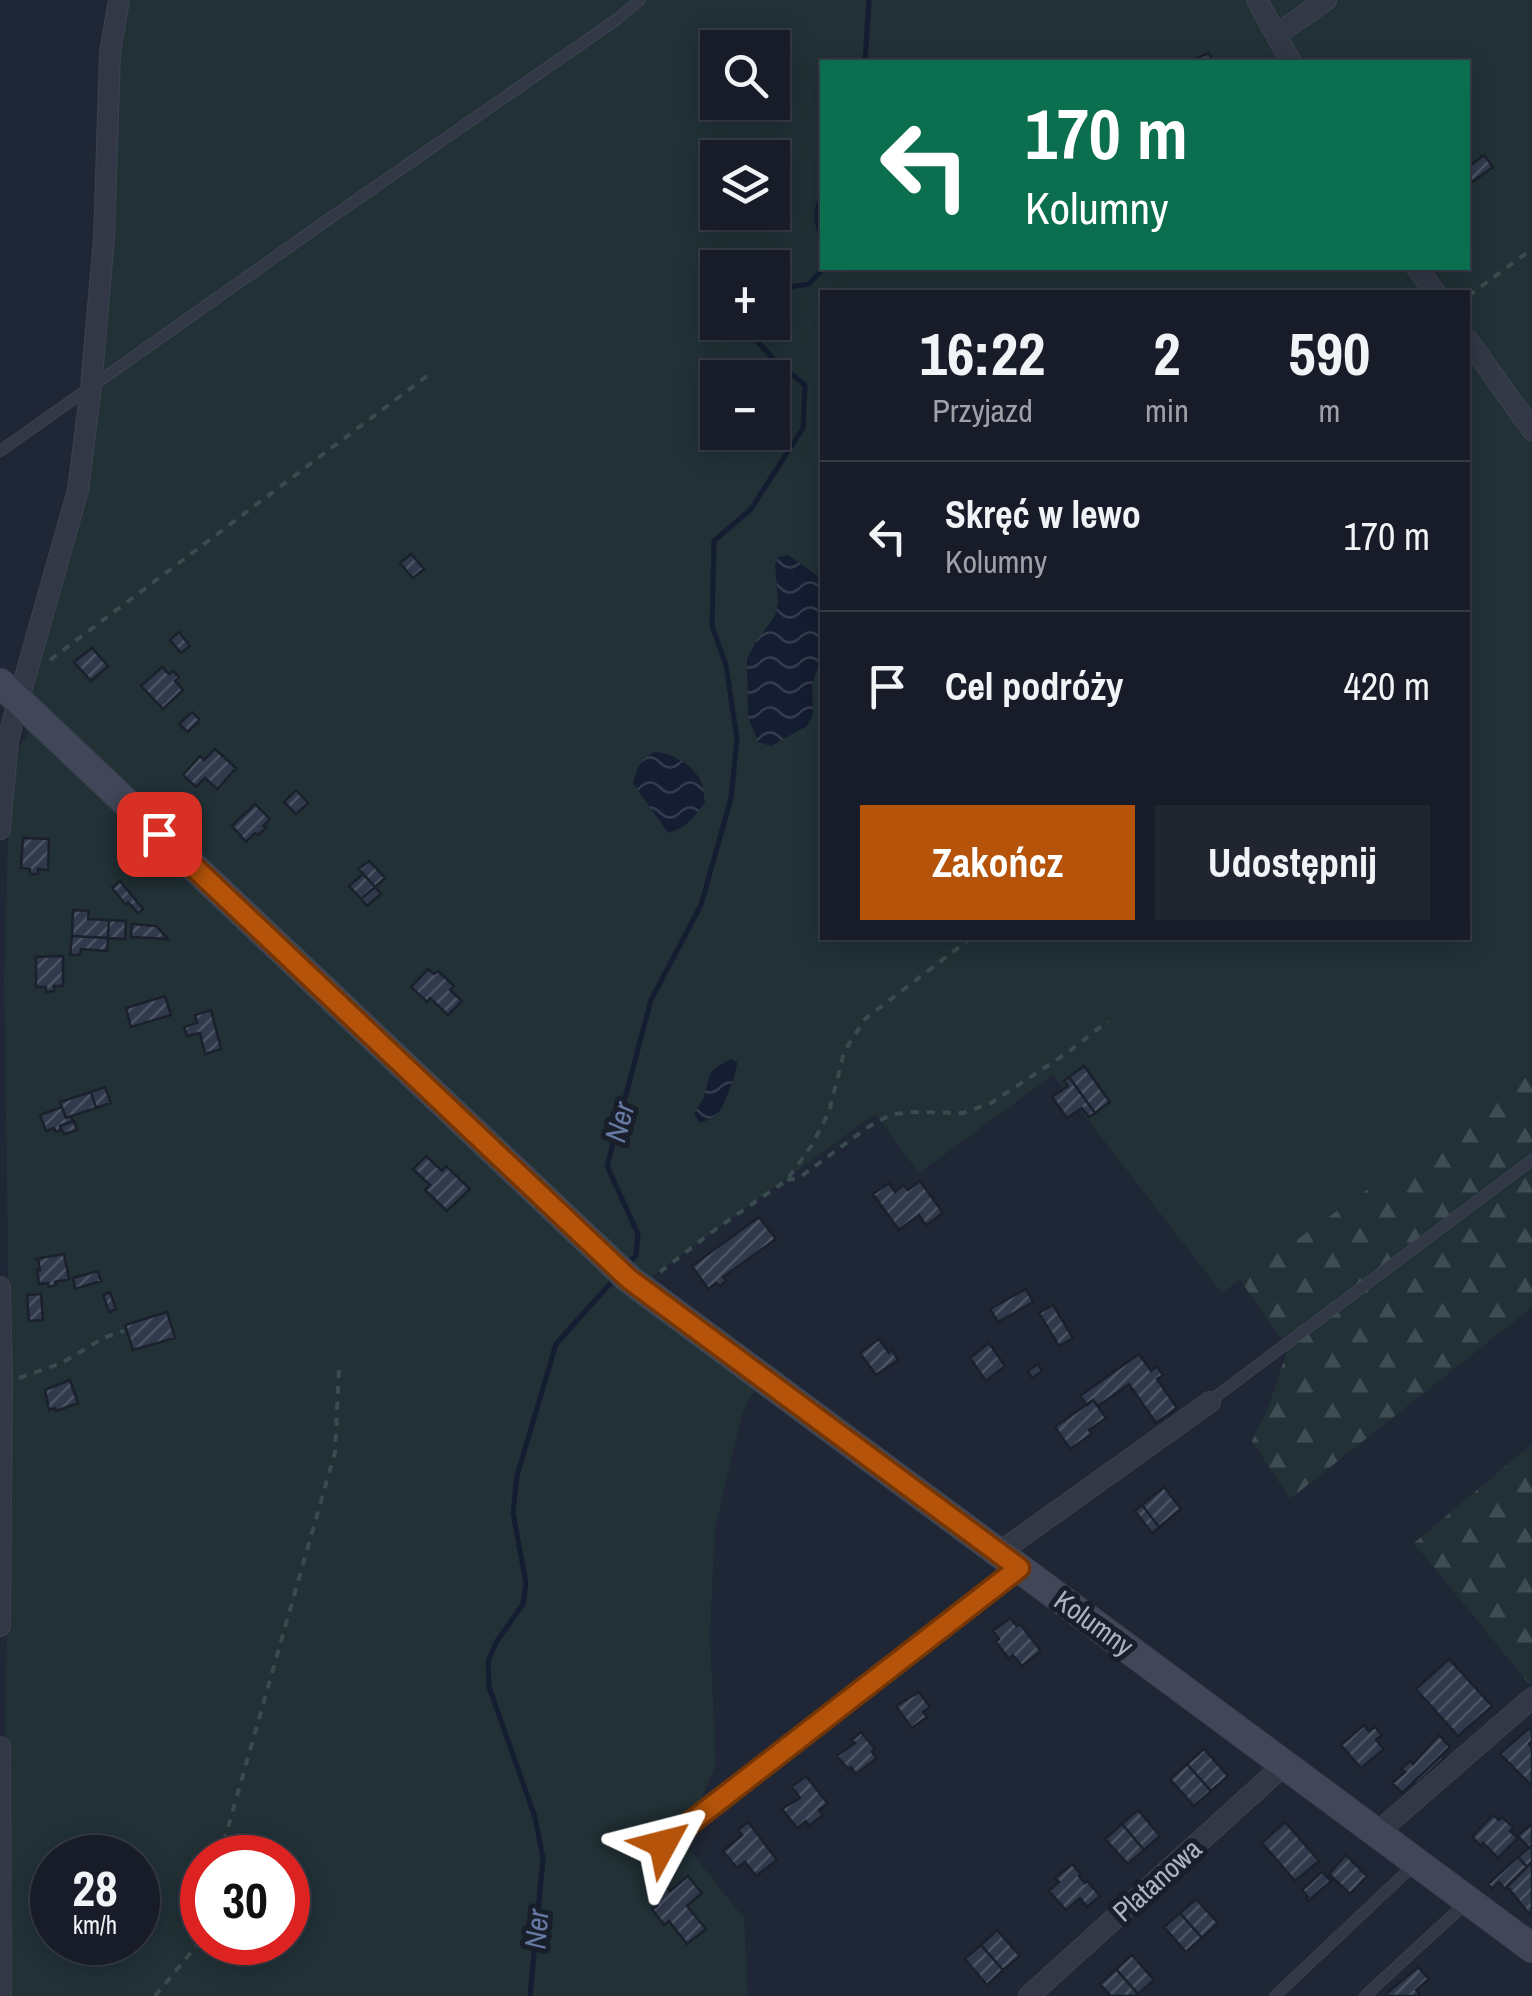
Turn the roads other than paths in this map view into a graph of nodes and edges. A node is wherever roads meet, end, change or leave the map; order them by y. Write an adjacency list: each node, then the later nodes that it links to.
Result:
1 (119, 0): 10 (street)
2 (640, 0): 10 (lane)
3 (1257, 0): 5 (street)
4 (1326, 0): 5 (street)
5 (1276, 35): 6 (street)
6 (1290, 60)
7 (1418, 270): 8 (street)
8 (1433, 290)
9 (1470, 343): 11 (street)
10 (91, 387): 12 (lane); 13 (street)
11 (1532, 430)
12 (0, 451)
13 (15, 688): 14 (street); 19 (street, Kolumny)
14 (0, 829)
15 (1532, 1160): 18 (lane)
16 (0, 1287): 17 (street)
17 (2, 1380): 20 (street)
18 (1210, 1402): 19 (street)
19 (1010, 1561): 23 (street, Kolumny); 25 (street)
20 (0, 1626)
21 (1532, 1698): 24 (street)
22 (0, 1747): 29 (street)
23 (1285, 1764): 24 (street, Kolumny); 30 (street, Platanowa)
24 (1378, 1832): 26 (street, Kolumny)
25 (663, 1844)
26 (1418, 1862): 27 (street, Kolumny); 31 (lane)
27 (1470, 1900): 28 (street, Kolumny); 32 (lane)
28 (1531, 1946)
29 (1, 1996)
30 (1029, 1996)
31 (1275, 1996)
32 (1365, 1996)

